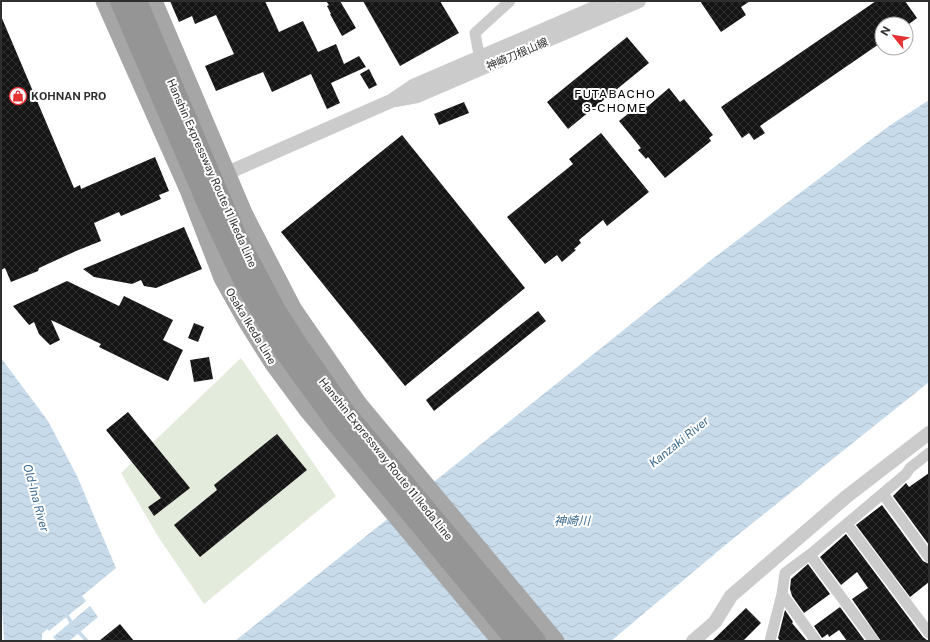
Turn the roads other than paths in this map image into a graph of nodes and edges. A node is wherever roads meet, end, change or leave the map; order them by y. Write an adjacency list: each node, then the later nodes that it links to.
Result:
1 (104, 1): 10 (main road, Osaka Ikeda Line)
2 (120, 1): 20 (highway, Hanshin Expressway Route 11 Ikeda Line, bridge)
3 (137, 1): 21 (highway, Hanshin Expressway Route 11 Ikeda Line, bridge)
4 (154, 1): 9 (main road)
5 (510, 1): 8 (street)
6 (610, 1): 8 (street, 神崎刀根山線)
7 (640, 1): 8 (street, 神崎刀根山線)
8 (480, 64): 9 (street, 神崎刀根山線)
9 (228, 173): 10 (street, 神崎刀根山線); 22 (main road)
10 (188, 190): 19 (main road, Osaka Ikeda Line)
11 (929, 433): 23 (street)
12 (929, 453): 13 (street)
13 (883, 494): 14 (street); 16 (street)
14 (847, 524): 15 (street); 18 (street)
15 (810, 555): 17 (street); 26 (street)
16 (929, 557)
17 (782, 594): 24 (street); 25 (street)
18 (929, 633)
19 (500, 641)
20 (516, 641)
21 (536, 641)
22 (556, 641)
23 (694, 641)
24 (770, 641)
25 (816, 641)
26 (874, 641)

